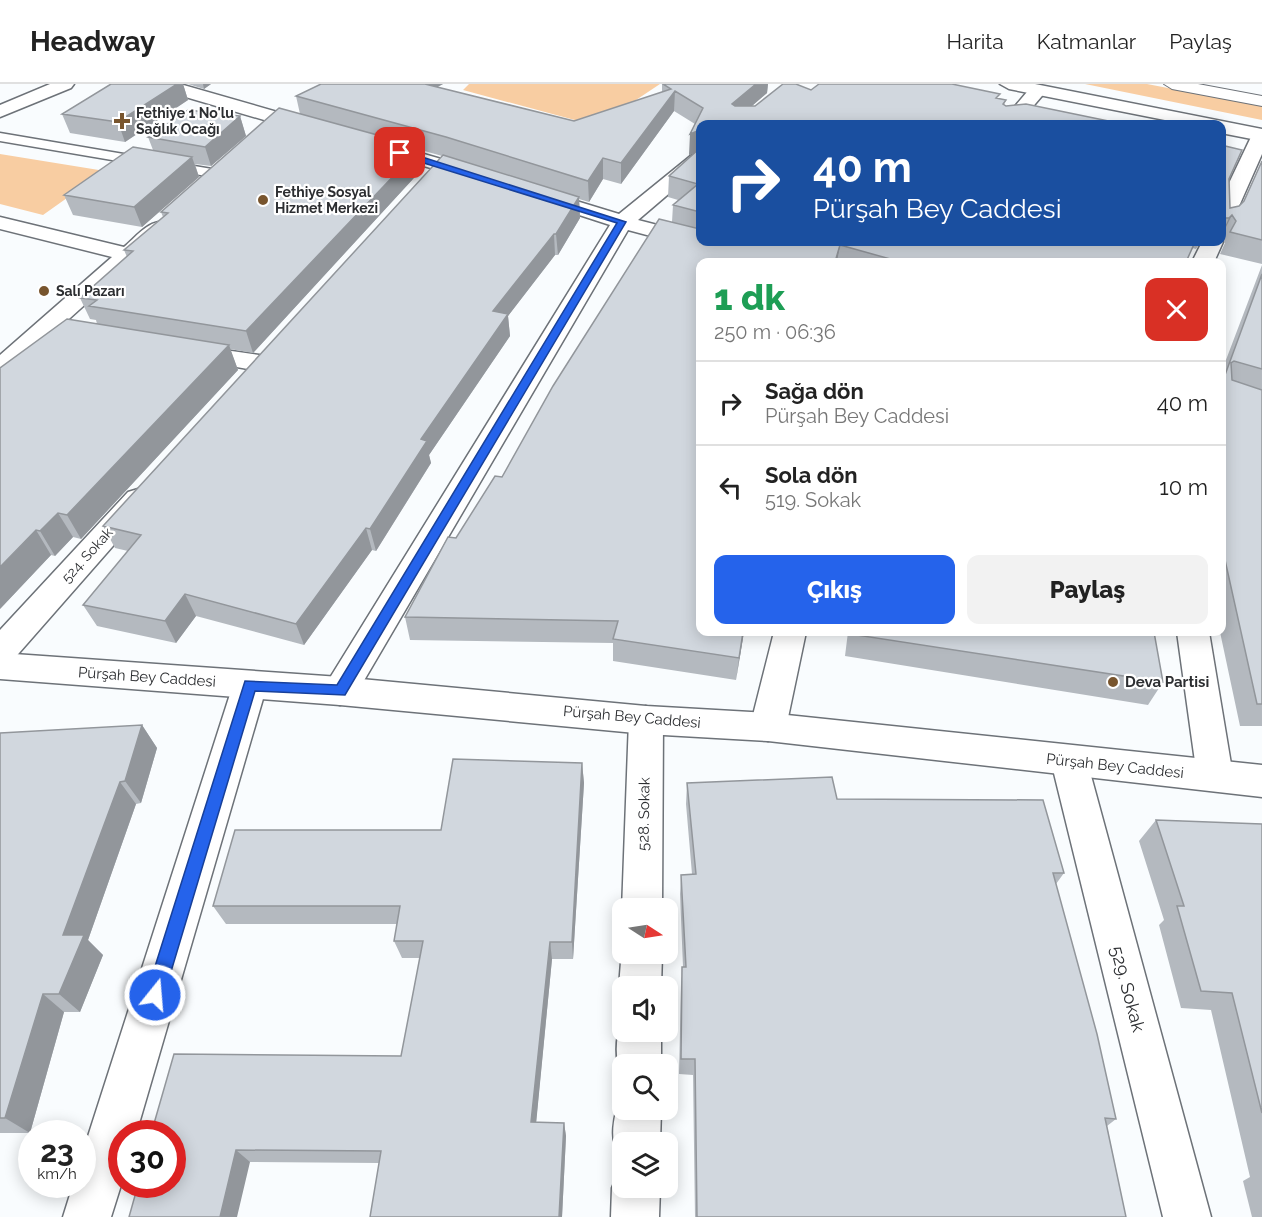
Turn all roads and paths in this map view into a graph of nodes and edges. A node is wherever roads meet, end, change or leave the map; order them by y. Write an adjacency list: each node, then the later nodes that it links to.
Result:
1 (65, 84): 7 (street)
2 (161, 84): 8 (street)
3 (1009, 84): 5 (street)
4 (1172, 84): 6 (street)
5 (1038, 90): 9 (street); 10 (street)
6 (1262, 101)
7 (0, 112)
8 (279, 119): 12 (street); 13 (street)
9 (1012, 120)
10 (1190, 120)
11 (1226, 128): 14 (street)
12 (333, 134)
13 (262, 135)
14 (1261, 135): 24 (street)
15 (0, 136): 19 (lane)
16 (365, 143): 20 (street)
17 (236, 158): 19 (street)
18 (696, 161): 26 (street)
19 (218, 174): 21 (street)
20 (498, 182)
21 (202, 189)
22 (520, 189): 26 (street)
23 (178, 211): 29 (street)
24 (1226, 211)
25 (0, 222): 29 (street)
26 (622, 222): 27 (street); 40 (street)
27 (696, 242)
28 (711, 246): 30 (street)
29 (129, 255): 33 (street)
30 (756, 258)
31 (165, 348): 32 (street)
32 (259, 364)
33 (0, 368)
34 (157, 477): 37 (street, 524. Sokak)
35 (789, 636): 42 (street)
36 (1194, 636): 44 (street)
37 (0, 652)
38 (0, 666): 39 (street, Pürşah Bey Caddesi)
39 (250, 685): 40 (street, Pürşah Bey Caddesi); 48 (street)
40 (340, 691): 41 (street, Pürşah Bey Caddesi)
41 (646, 720): 42 (street, Pürşah Bey Caddesi); 46 (street, 528. Sokak)
42 (768, 727): 43 (street, Pürşah Bey Caddesi)
43 (1070, 761): 44 (street, Pürşah Bey Caddesi); 50 (street, 529. Sokak)
44 (1215, 776): 45 (street, Pürşah Bey Caddesi)
45 (1262, 780)
46 (642, 898)
47 (636, 1198): 49 (street)
48 (87, 1217)
49 (635, 1217)
50 (1188, 1217)

